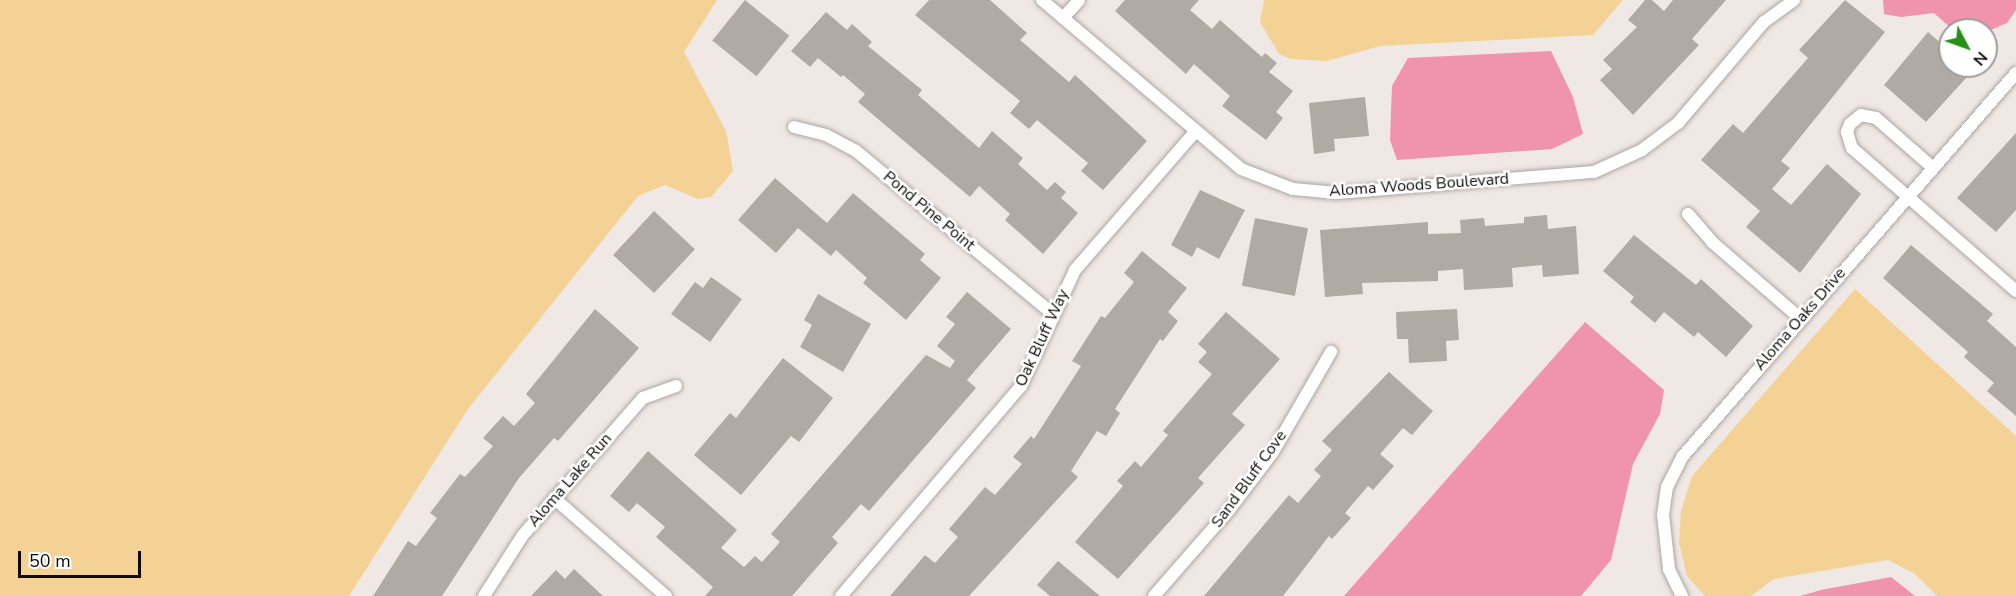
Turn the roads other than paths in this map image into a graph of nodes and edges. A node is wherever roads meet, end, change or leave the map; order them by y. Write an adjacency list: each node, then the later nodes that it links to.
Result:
1 (1042, 0): 4 (street, Aloma Woods Boulevard)
2 (1079, 0): 4 (street)
3 (1794, 0): 7 (street, Aloma Woods Boulevard)
4 (1063, 18): 7 (street, Aloma Woods Boulevard)
5 (2016, 73): 8 (street, Aloma Oaks Drive)
6 (794, 127): 12 (street, Pond Pine Point)
7 (1194, 133): 12 (street, Oak Bluff Way)
8 (1932, 167): 9 (street, Aloma Oaks Drive); 9 (street)
9 (1906, 195): 11 (street); 13 (street, Aloma Oaks Drive)
10 (1688, 214): 13 (street)
11 (2016, 291)
12 (1053, 314): 19 (street, Oak Bluff Way)
13 (1801, 319): 21 (street, Aloma Oaks Drive)
14 (1331, 352): 20 (street, Sand Bluff Cove)
15 (676, 386): 16 (street, Aloma Lake Run)
16 (554, 498): 17 (street, Aloma Lake Run); 18 (street)
17 (484, 596)
18 (666, 596)
19 (842, 596)
20 (1154, 596)
21 (1682, 596)

